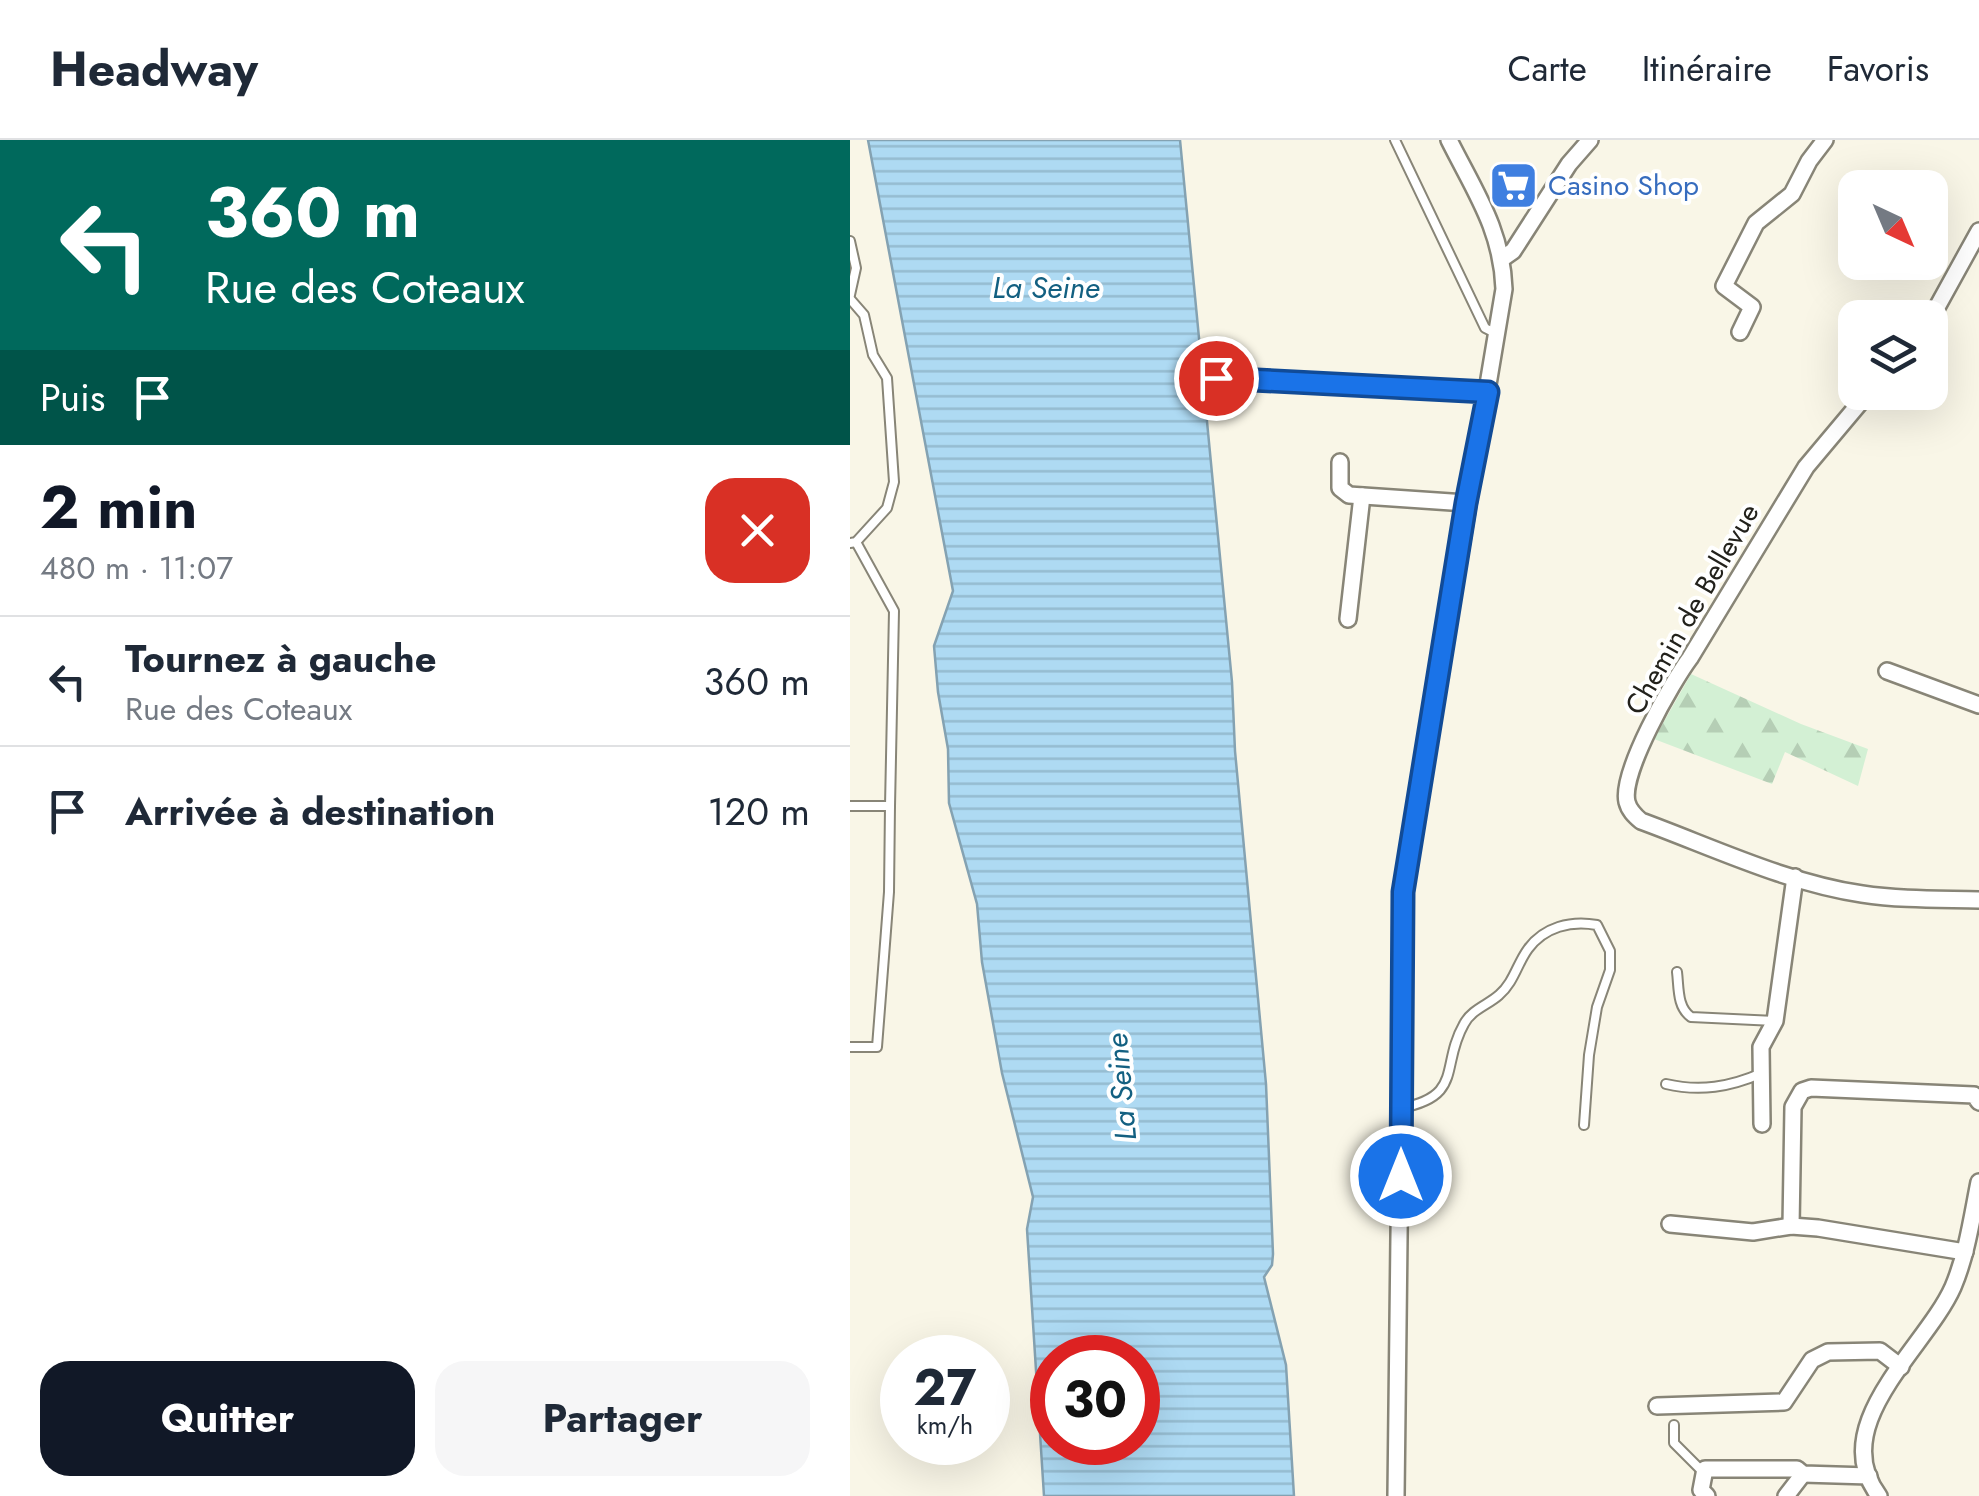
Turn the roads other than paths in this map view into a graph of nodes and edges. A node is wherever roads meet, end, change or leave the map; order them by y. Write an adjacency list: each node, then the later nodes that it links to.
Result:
1 (1394, 140): 11 (lane)
2 (1449, 140): 7 (street)
3 (1590, 140): 7 (street)
4 (1825, 140): 10 (street)
5 (1979, 231): 9 (street)
6 (850, 242): 8 (lane)
7 (1504, 258): 11 (street)
8 (850, 297): 18 (lane)
9 (1941, 300)
10 (1740, 332)
11 (1498, 334): 13 (street)
12 (1216, 378): 13 (street)
13 (1488, 392): 17 (street)
14 (1854, 410): 24 (street, Chemin de Bellevue)
15 (1340, 462): 16 (street)
16 (1362, 496): 17 (street); 19 (street)
17 (1466, 503): 32 (street)
18 (853, 543): 23 (lane)
19 (1348, 619)
20 (1886, 671): 21 (street)
21 (1979, 705)
22 (850, 806): 23 (lane)
23 (890, 806): 28 (lane)
24 (1794, 877): 25 (street, Chemin de Bellevue); 27 (street)
25 (1979, 900)
26 (1678, 972): 27 (lane)
27 (1775, 1021): 29 (street)
28 (850, 1047)
29 (1762, 1073): 30 (lane); 33 (street)
30 (1666, 1084)
31 (1979, 1102): 37 (street)
32 (1401, 1108): 34 (lane); 45 (street)
33 (1762, 1124)
34 (1584, 1125)
35 (1979, 1182): 38 (street)
36 (1670, 1224): 37 (street)
37 (1791, 1226): 38 (street)
38 (1964, 1252): 39 (street)
39 (1902, 1367): 40 (street); 44 (street)
40 (1657, 1406)
41 (1674, 1425): 42 (lane)
42 (1704, 1473): 43 (street); 46 (street)
43 (1803, 1474): 44 (street); 47 (street)
44 (1869, 1476): 48 (street)
45 (1396, 1496)
46 (1707, 1496)
47 (1786, 1496)
48 (1879, 1496)

